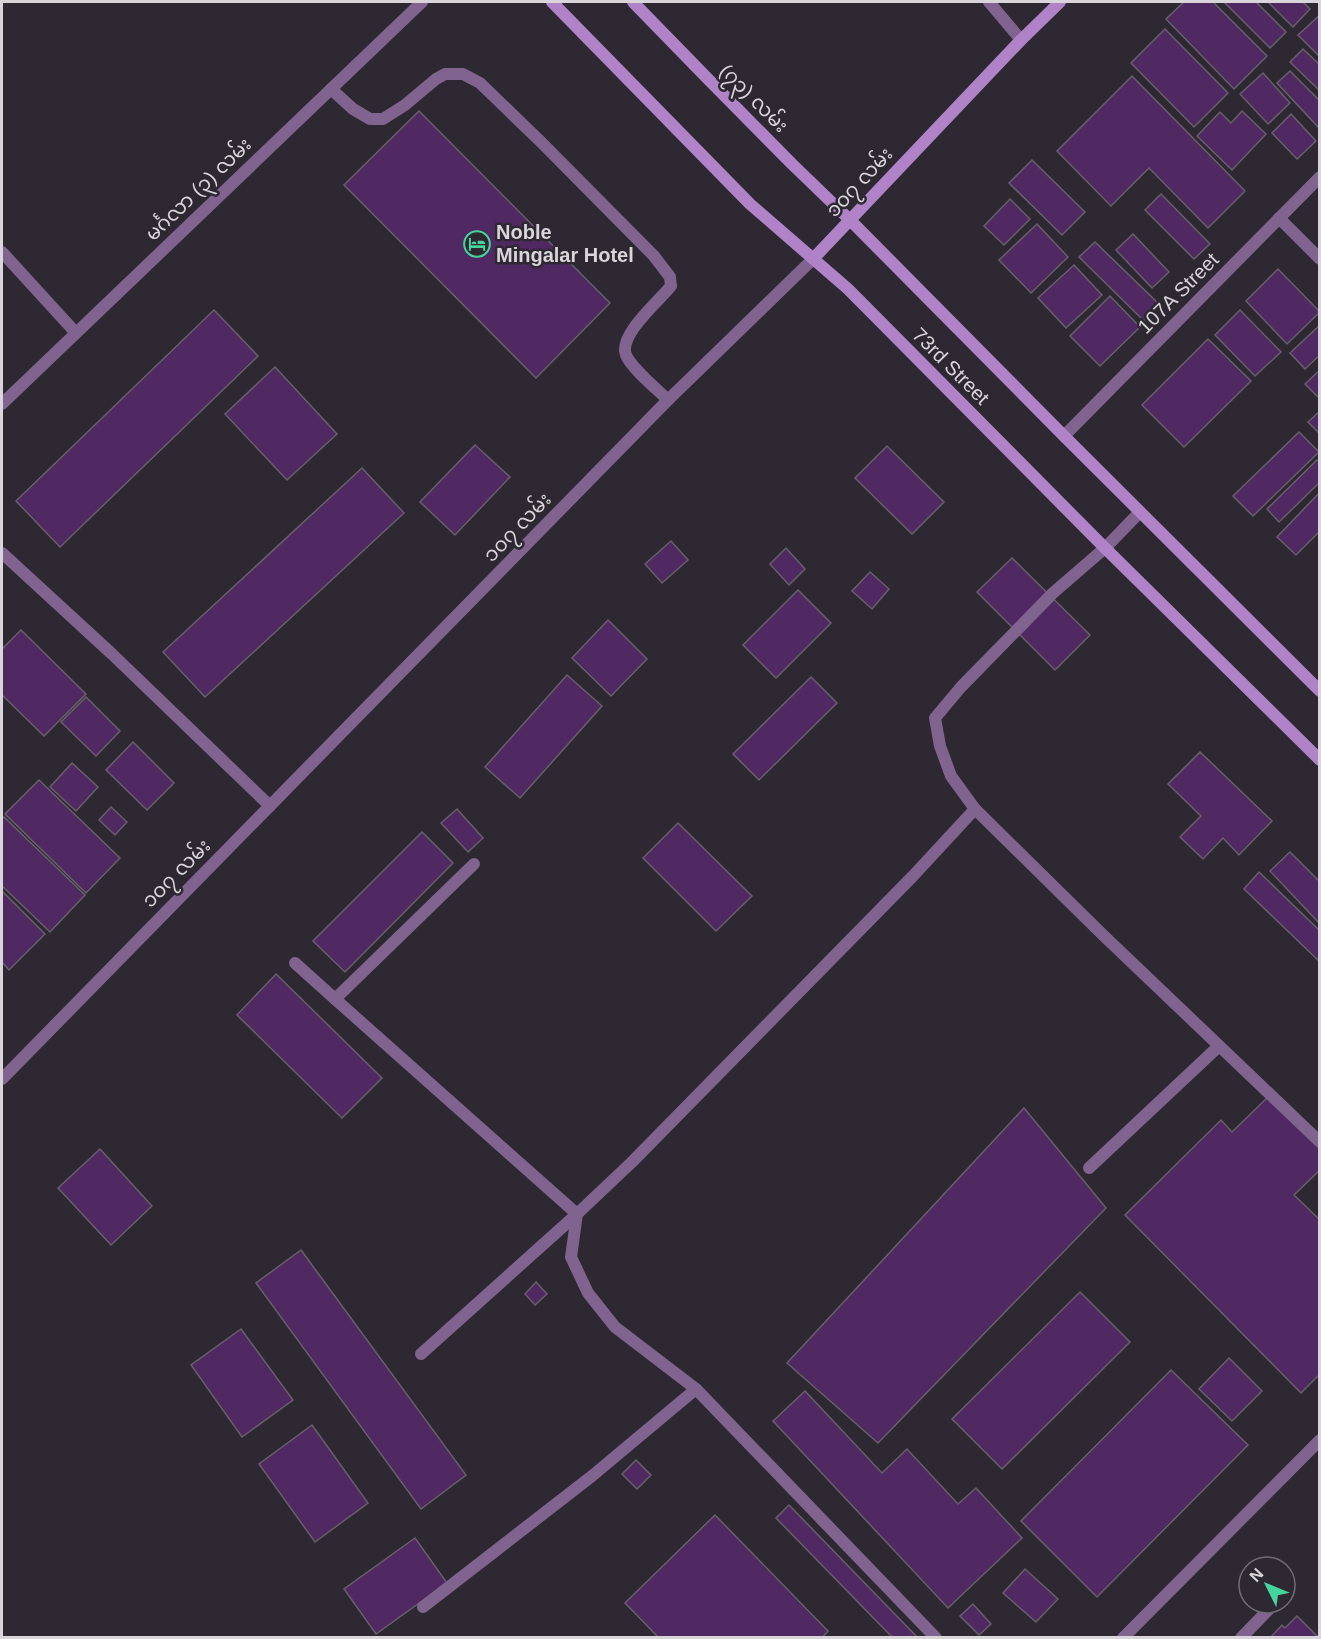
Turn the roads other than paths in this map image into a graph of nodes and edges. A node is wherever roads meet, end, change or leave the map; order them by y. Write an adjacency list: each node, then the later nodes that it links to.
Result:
1 (422, 2): 7 (street, မင်္ဂလာ (၃) လမ်း)
2 (552, 2): 12 (main road, 73rd Street)
3 (633, 2): 10 (main road, (၇၃) လမ်း)
4 (990, 2): 6 (street)
5 (1060, 2): 6 (main road, ၁၀၇ လမ်း)
6 (1021, 40): 10 (main road, ၁၀၇ လမ်း)
7 (331, 89): 14 (street, မင်္ဂလာ (၃) လမ်း); 15 (street)
8 (1320, 177): 9 (street, 107A Street)
9 (1280, 218): 13 (street); 17 (street, 107A Street)
10 (850, 220): 12 (main road, ၁၀၇ လမ်း); 17 (main road, 73rd Street)
11 (2, 252): 14 (street)
12 (813, 259): 15 (street, ၁၀၇ လမ်း); 19 (main road, 73rd Street)
13 (1320, 259)
14 (76, 333): 16 (street, မင်္ဂလာ (၃) လမ်း)
15 (668, 400): 23 (street, ၁၀၇ လမ်း)
16 (2, 404)
17 (1064, 436): 18 (main road, 73rd Street)
18 (1140, 512): 19 (street); 21 (main road, 73rd Street)
19 (1105, 548): 22 (main road, 73rd Street); 24 (street)
20 (2, 552): 23 (street)
21 (1320, 691)
22 (1320, 760)
23 (270, 806): 29 (street, ၁၀၇ လမ်း)
24 (975, 809): 28 (street); 32 (street)
25 (474, 864): 27 (street)
26 (295, 963): 27 (street)
27 (335, 999): 32 (street)
28 (1219, 1046): 30 (street); 31 (street)
29 (2, 1079)
30 (1320, 1142)
31 (1089, 1168)
32 (577, 1214): 33 (street); 34 (street)
33 (421, 1354)
34 (696, 1389): 36 (street); 38 (street)
35 (1320, 1440): 39 (street)
36 (423, 1607)
37 (1264, 1615): 40 (street)
38 (936, 1638)
39 (1123, 1638)
40 (1242, 1638)

